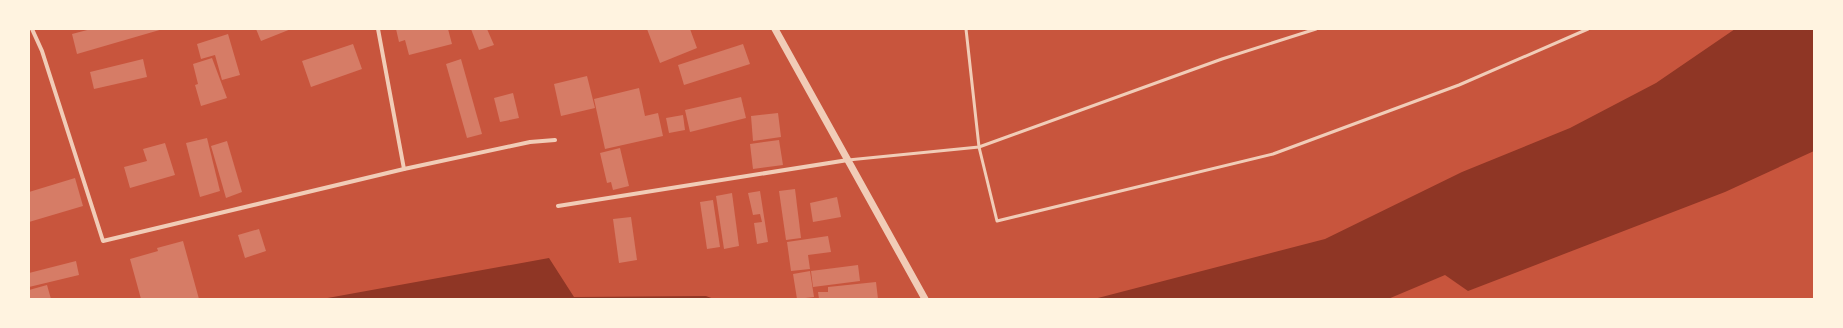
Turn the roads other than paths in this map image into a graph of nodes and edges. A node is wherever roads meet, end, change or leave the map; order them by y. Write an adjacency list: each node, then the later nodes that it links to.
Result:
1 (32, 29): 10 (street)
2 (378, 29): 10 (street)
3 (775, 29): 9 (street)
4 (1316, 29): 8 (lane)
5 (1588, 29): 8 (lane)
6 (968, 30): 8 (lane)
7 (555, 140): 10 (street)
8 (979, 147): 9 (lane)
9 (848, 160): 11 (street); 12 (street)
10 (404, 169)
11 (558, 206)
12 (925, 299)

